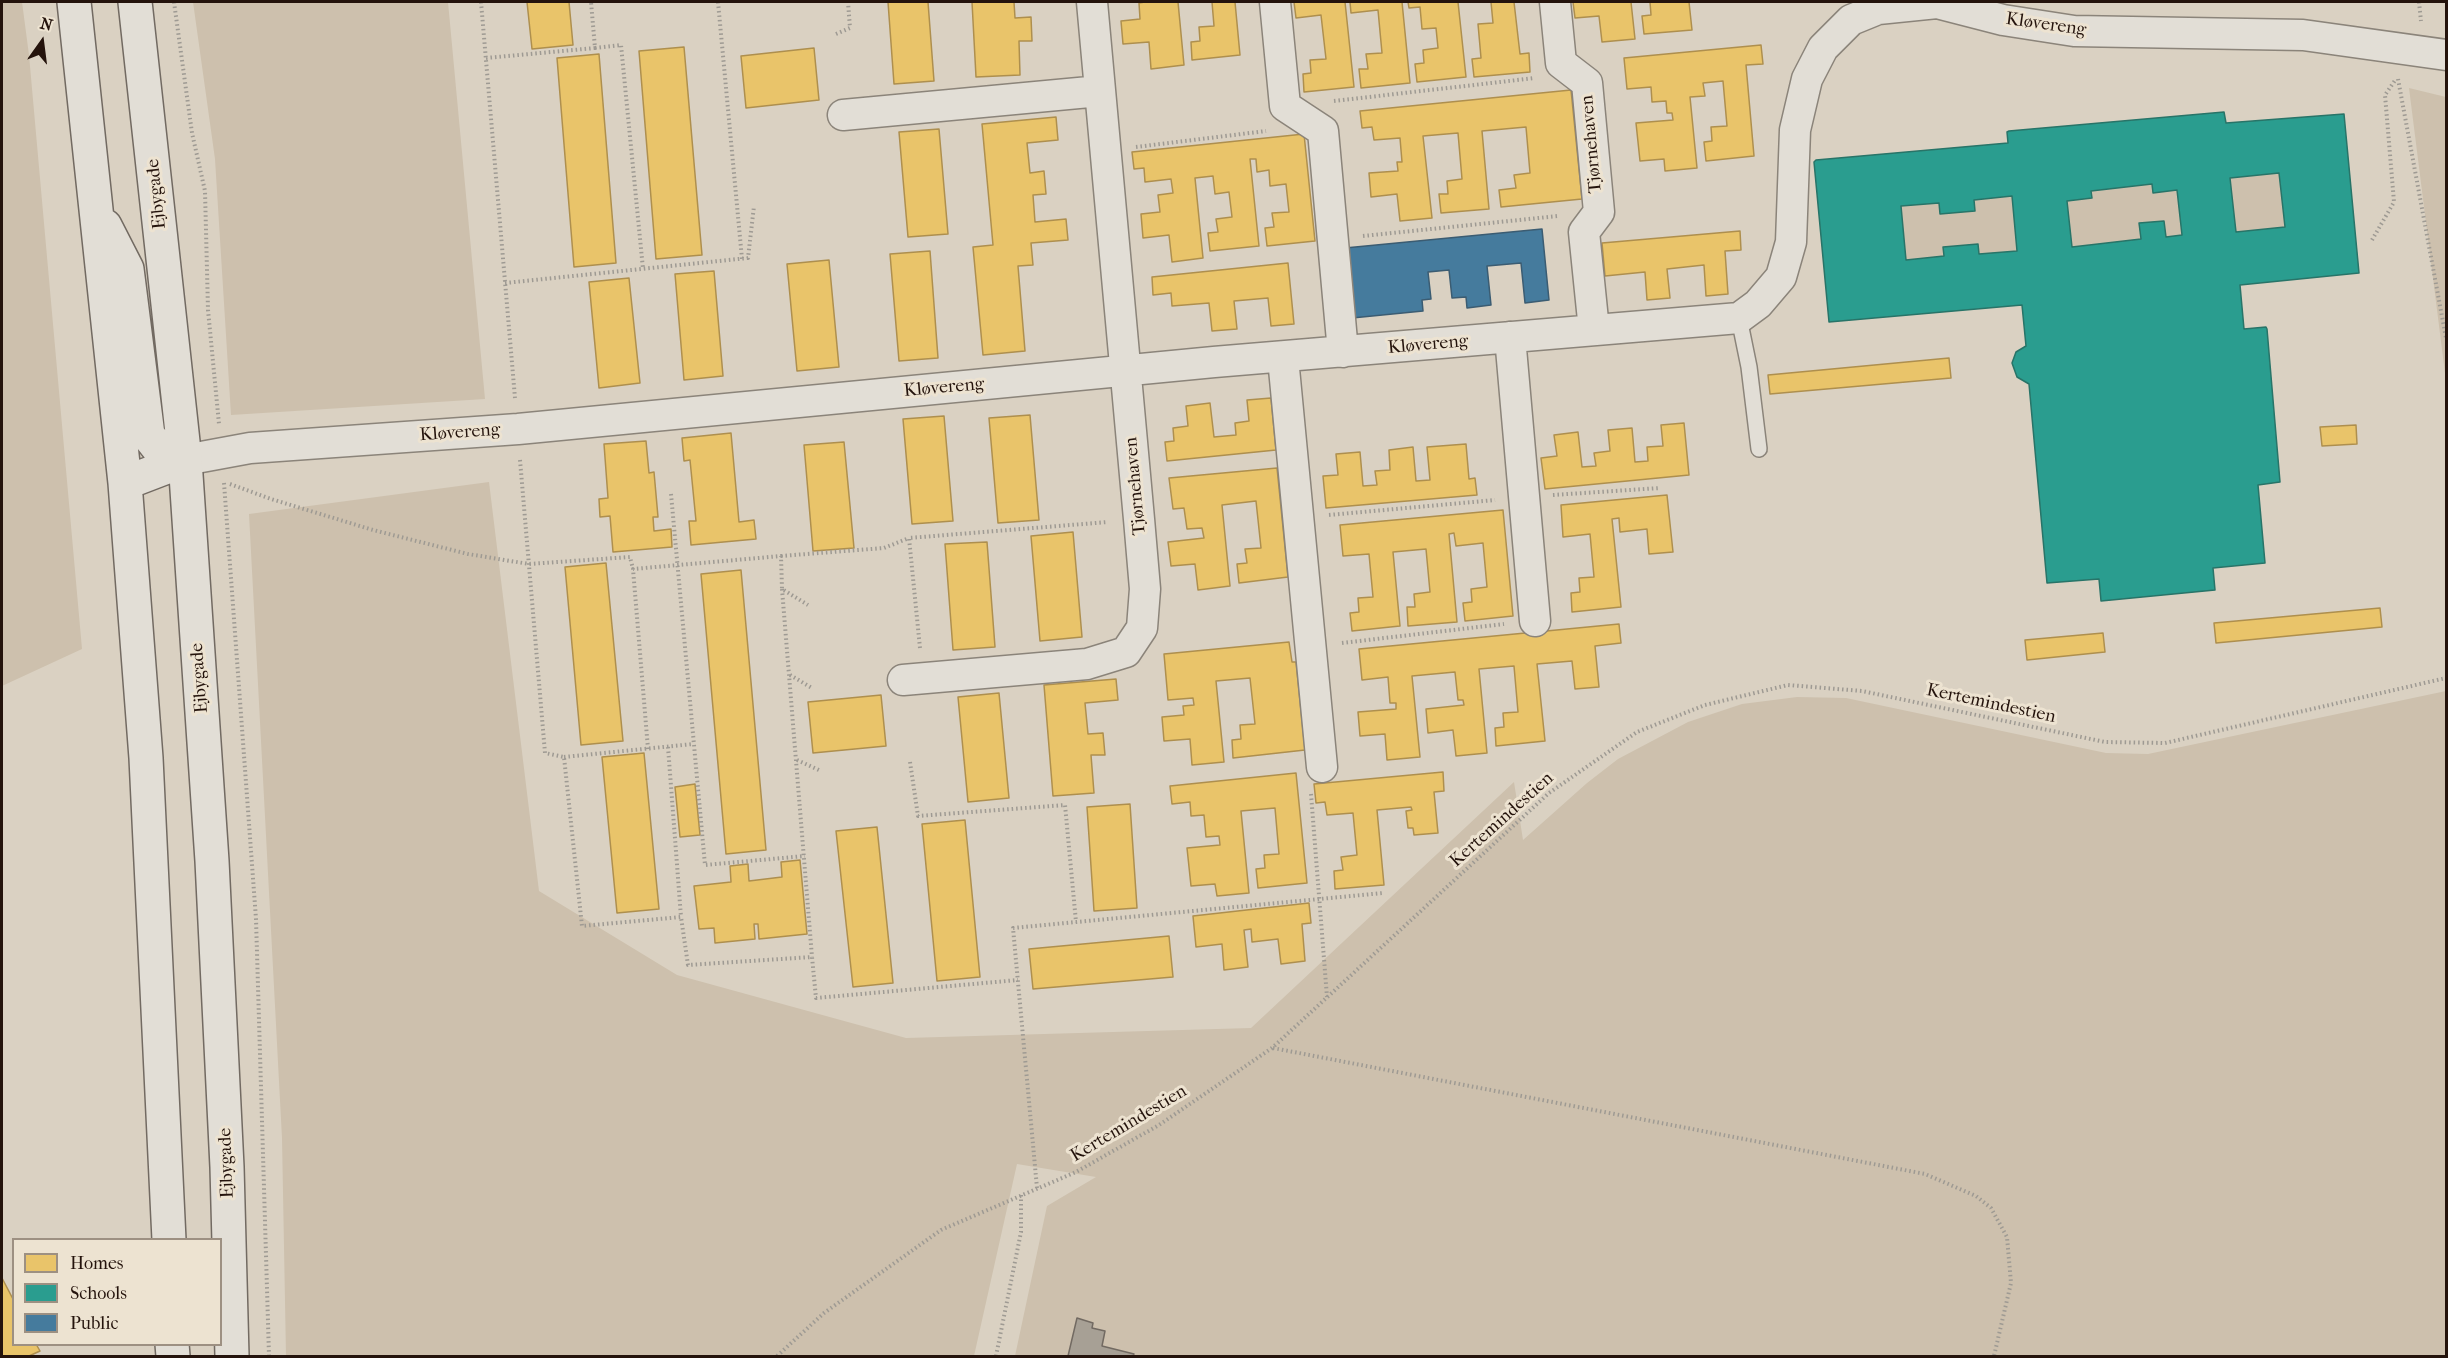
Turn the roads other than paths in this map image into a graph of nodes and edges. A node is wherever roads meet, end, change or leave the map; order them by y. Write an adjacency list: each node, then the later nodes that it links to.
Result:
1 (74, 2): 9 (main road)
2 (135, 2): 17 (main road, Ejbygade)
3 (1092, 2): 7 (street, Tjørnehaven)
4 (1275, 2): 13 (street)
5 (1555, 2): 11 (street, Tjørnehaven)
6 (2446, 55): 10 (street, Kløvereng)
7 (1100, 91): 8 (street); 15 (street, Tjørnehaven)
8 (843, 115)
9 (95, 206): 17 (main road); 18 (main road)
10 (1739, 318): 11 (street, Kløvereng); 16 (lane)
11 (1594, 330): 12 (street, Kløvereng)
12 (1510, 337): 13 (street, Kløvereng); 19 (street)
13 (1342, 352): 14 (street, Kløvereng)
14 (1283, 358): 15 (street, Kløvereng); 21 (street)
15 (1127, 372): 17 (street, Kløvereng); 20 (street, Tjørnehaven)
16 (1759, 449)
17 (185, 460): 18 (main road); 23 (main road, Ejbygade)
18 (125, 483): 22 (main road)
19 (1535, 621)
20 (913, 679)
21 (1322, 767)
22 (169, 1238)
23 (232, 1356)

